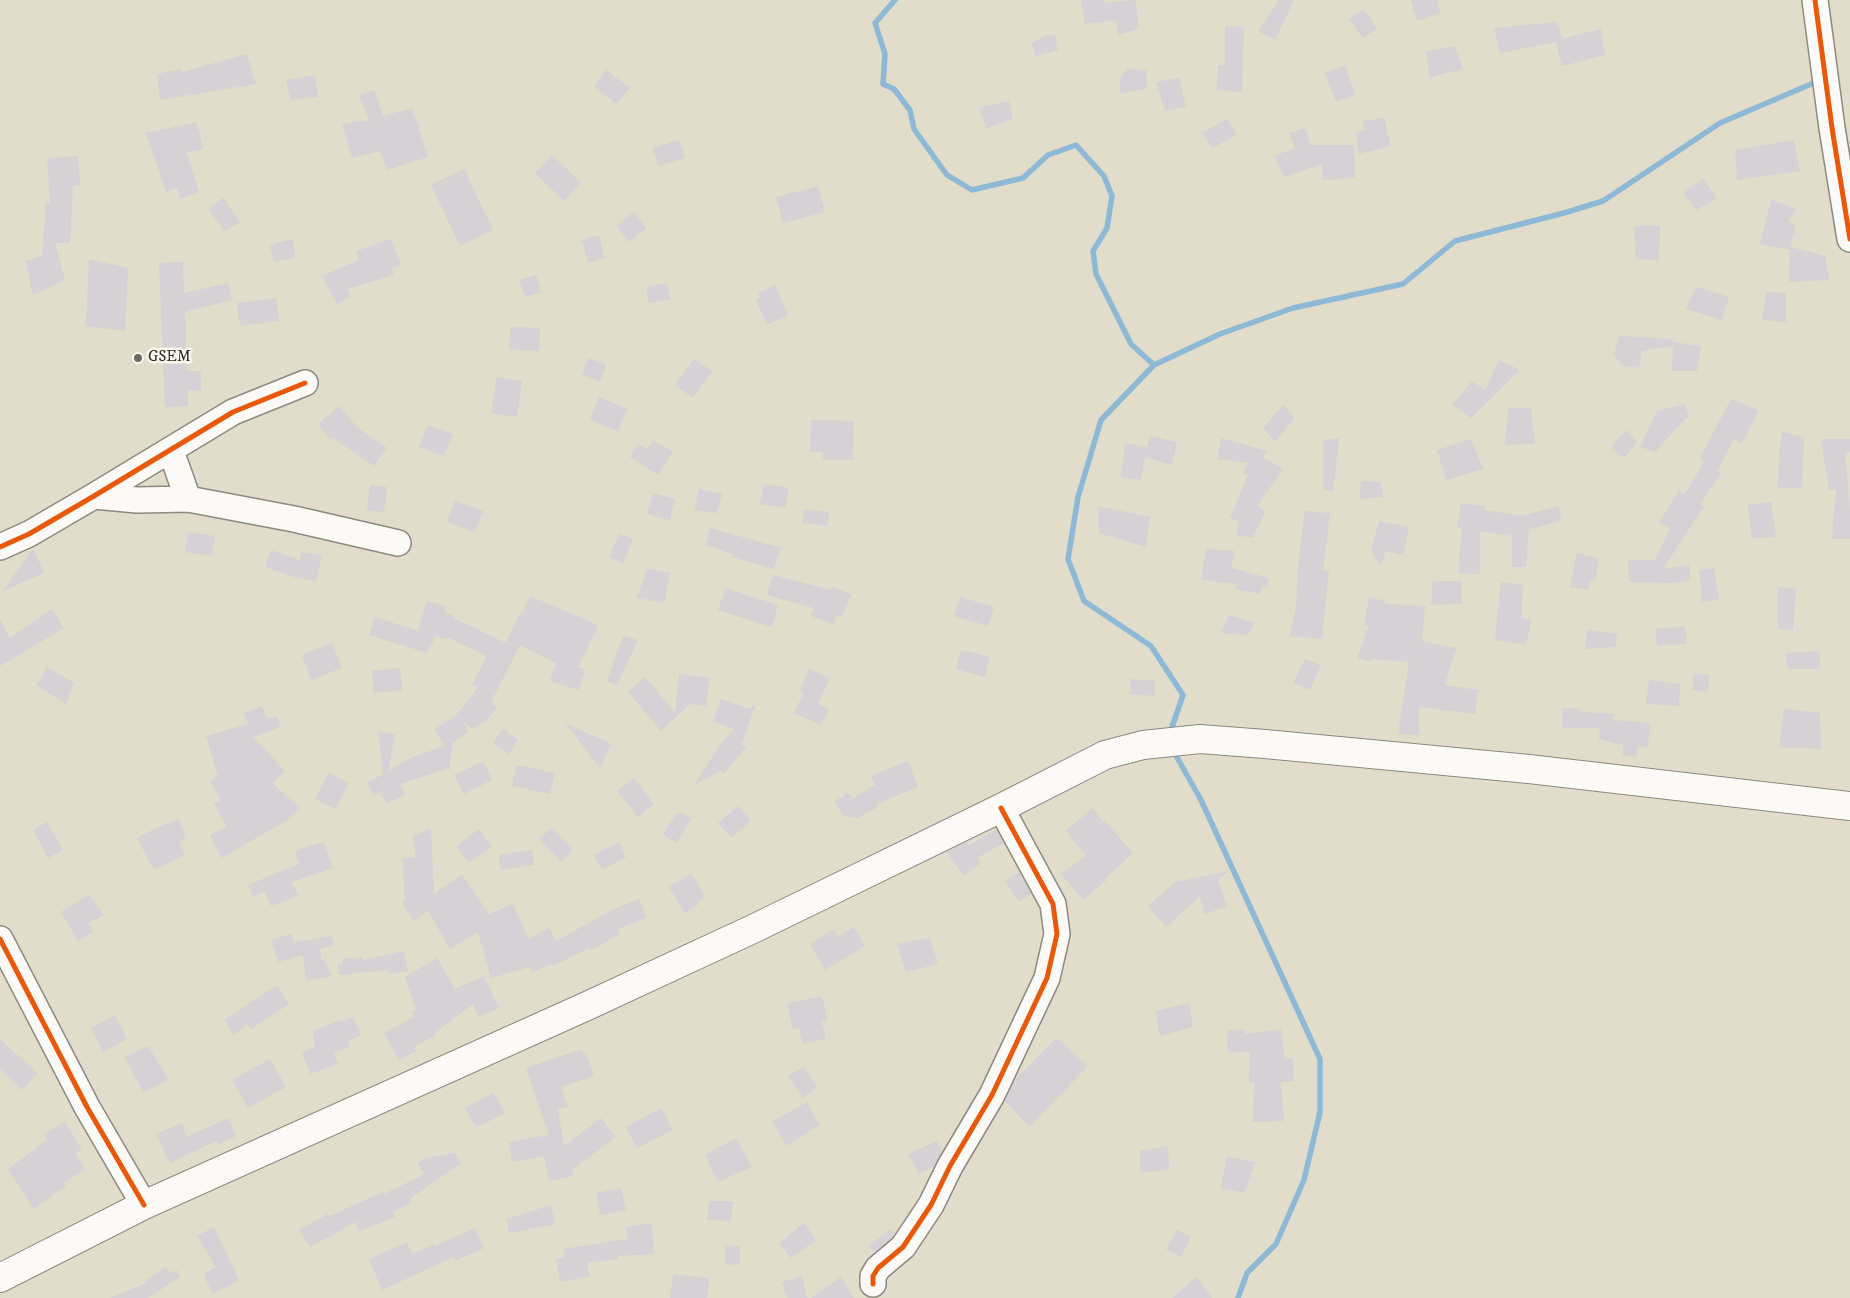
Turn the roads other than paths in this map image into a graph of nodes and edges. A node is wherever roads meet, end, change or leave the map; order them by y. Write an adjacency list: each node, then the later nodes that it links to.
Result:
1 (1815, 0): 2 (street)
2 (1850, 239)
3 (305, 383): 4 (street)
4 (171, 451): 5 (street); 6 (street)
5 (94, 496): 6 (street); 8 (street)
6 (188, 499): 7 (street)
7 (398, 543)
8 (0, 548)
9 (1850, 806): 10 (main road)
10 (1001, 808): 12 (main road); 14 (street)
11 (0, 939): 12 (street)
12 (144, 1206): 13 (main road)
13 (0, 1278)
14 (873, 1284)

